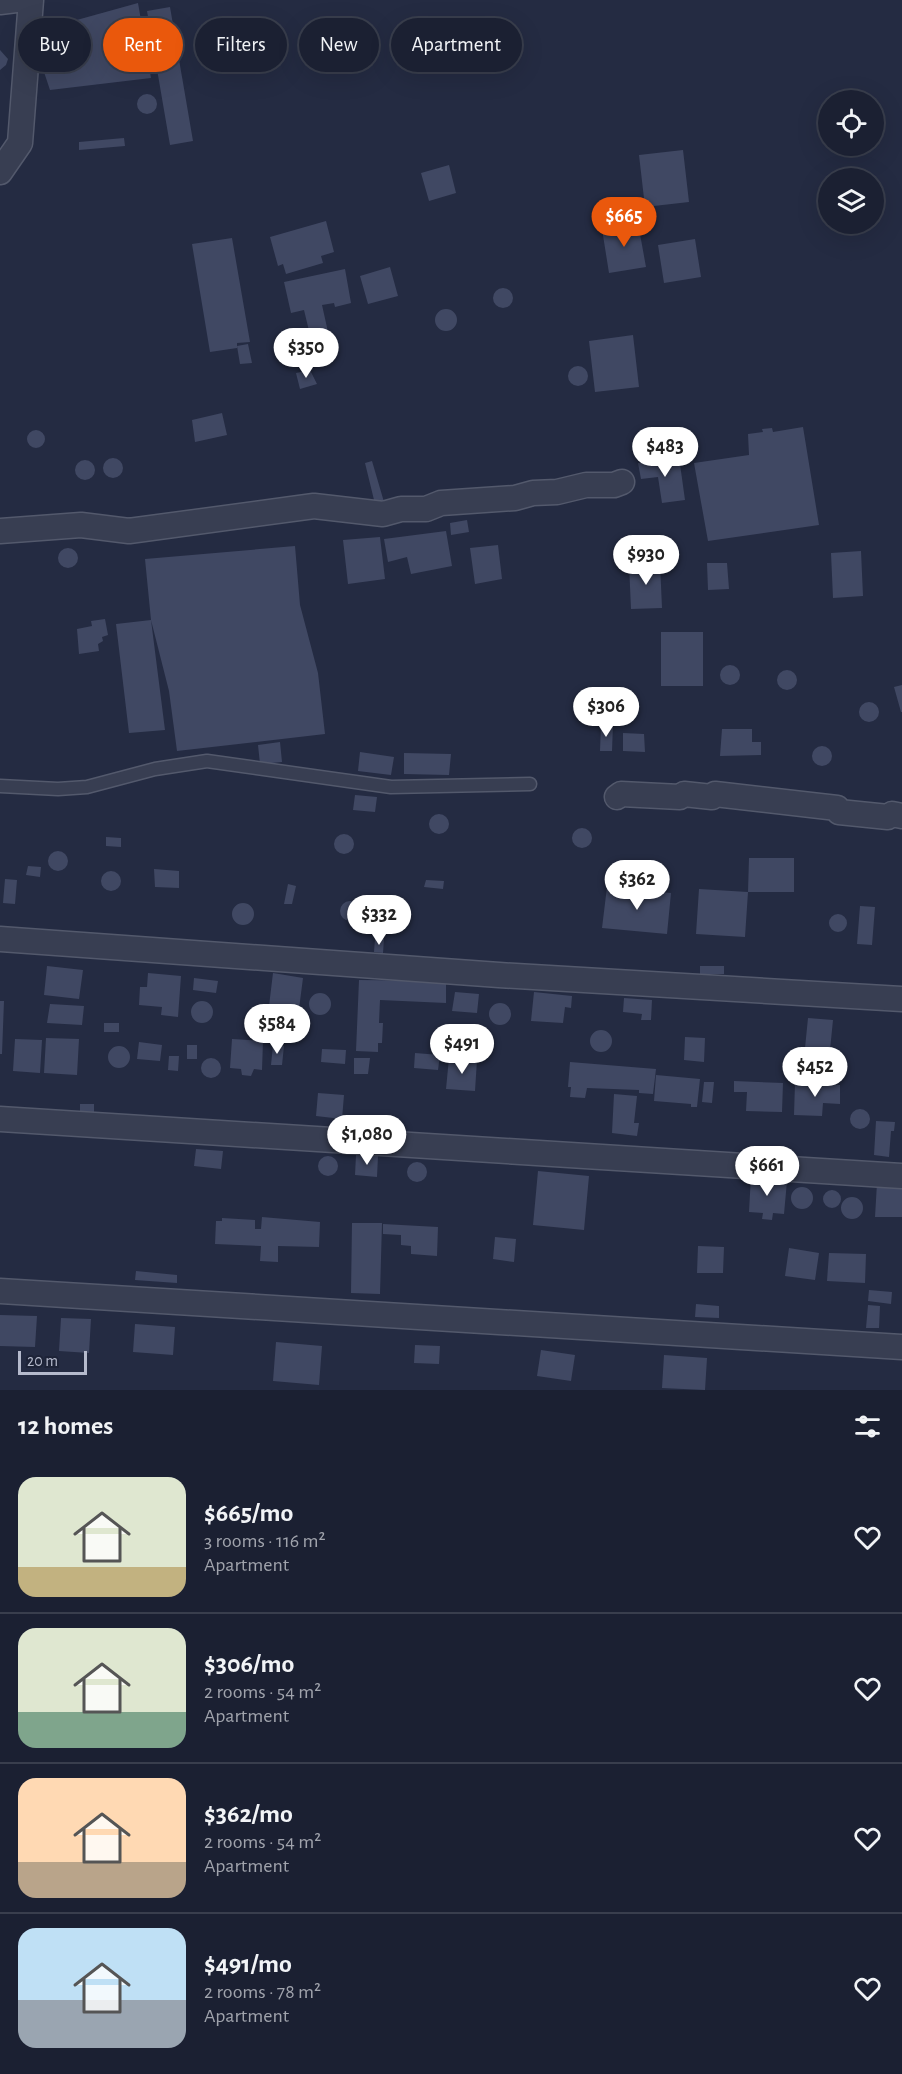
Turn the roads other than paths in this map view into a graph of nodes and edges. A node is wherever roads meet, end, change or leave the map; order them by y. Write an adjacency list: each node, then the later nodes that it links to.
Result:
1 (16, 0): 3 (street)
2 (31, 0): 4 (street)
3 (0, 2)
4 (0, 172)
5 (622, 482): 6 (street)
6 (0, 531)
7 (530, 784): 8 (lane)
8 (0, 786)
9 (617, 797): 10 (street)
10 (902, 816)
11 (0, 939): 12 (street)
12 (902, 999)
13 (0, 1119): 14 (street)
14 (902, 1176)
15 (0, 1291): 16 (street)
16 (902, 1347)

